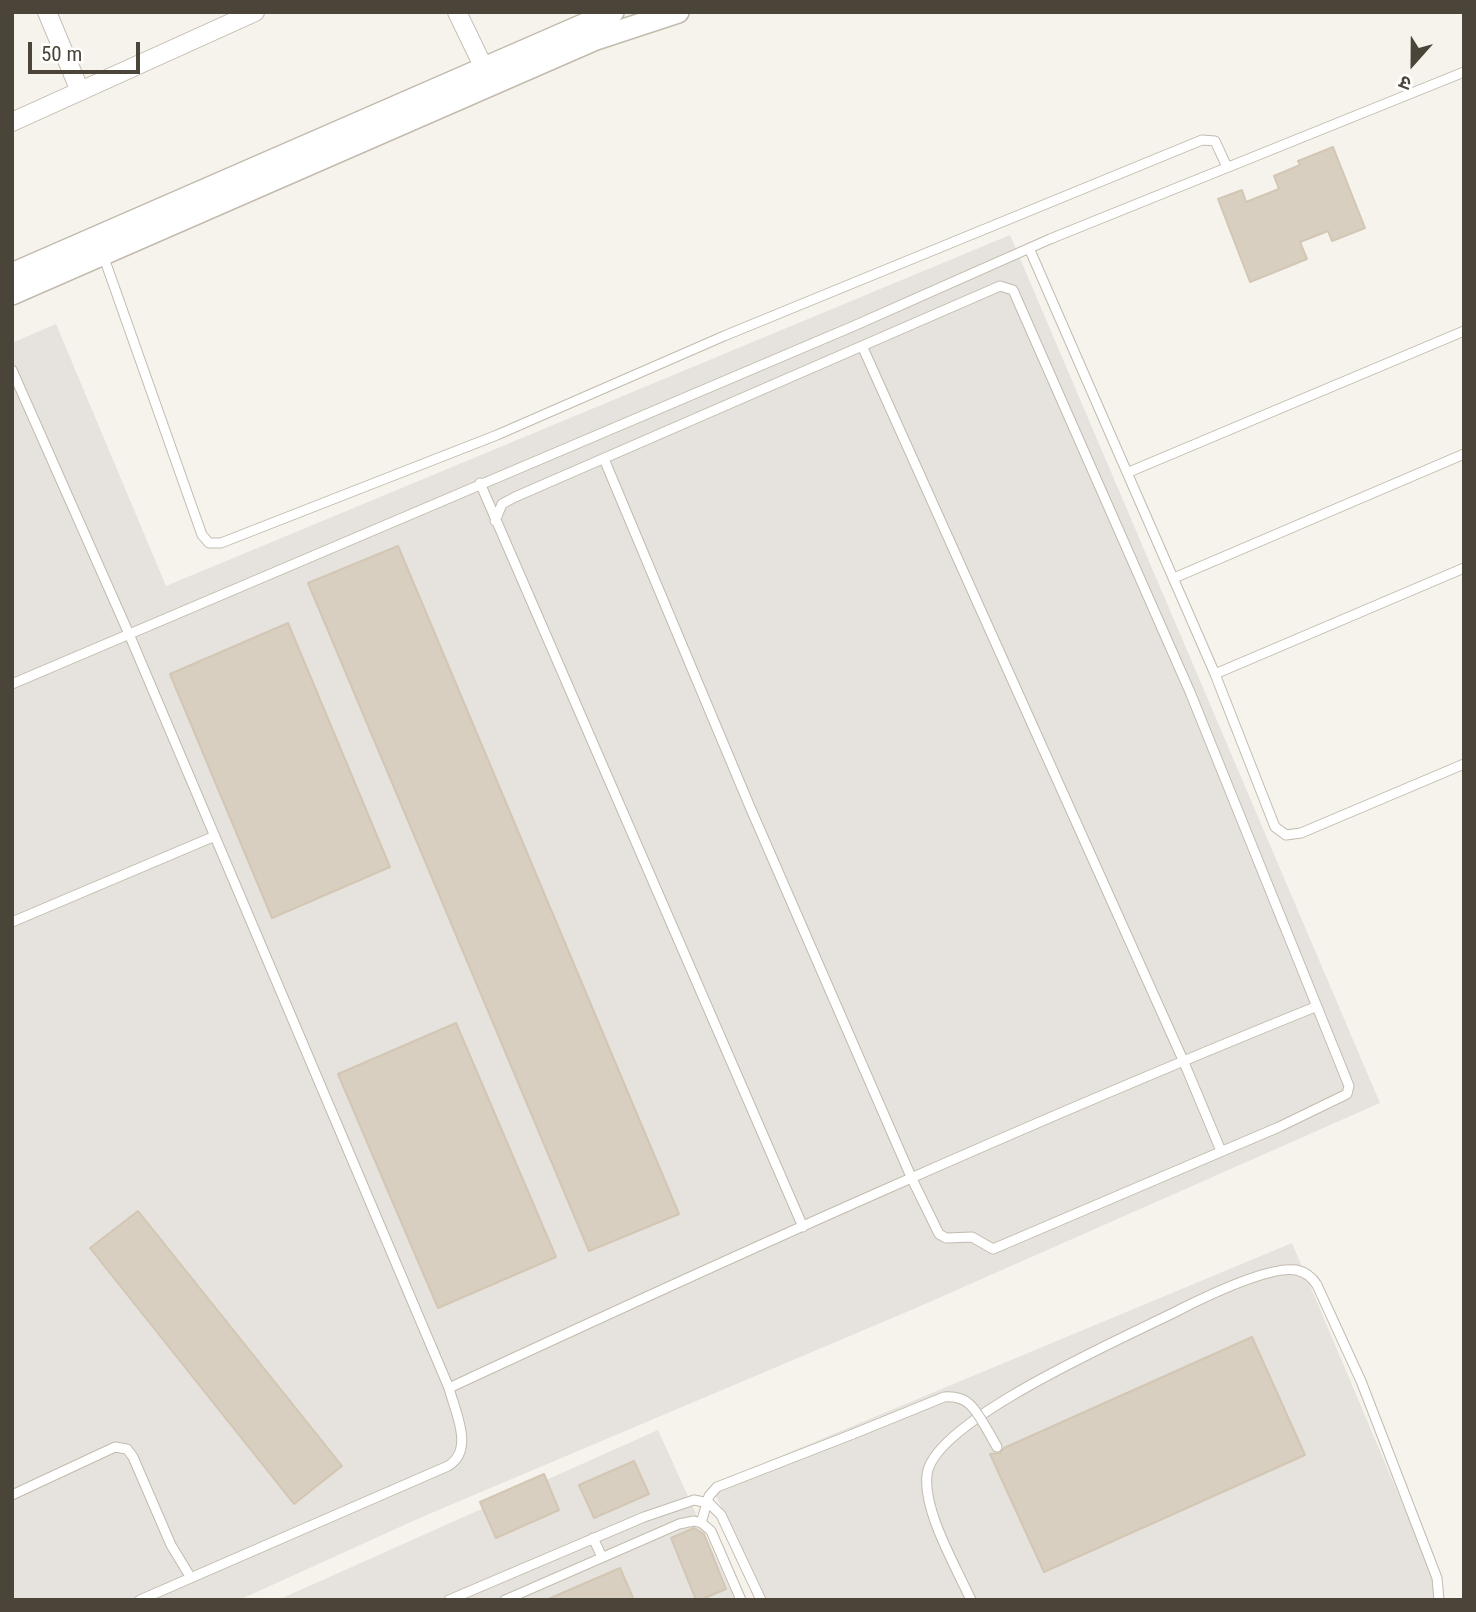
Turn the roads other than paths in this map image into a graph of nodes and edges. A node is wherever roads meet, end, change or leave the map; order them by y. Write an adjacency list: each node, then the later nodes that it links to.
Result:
1 (47, 12): 8 (street)
2 (255, 12): 8 (street)
3 (457, 12): 6 (street)
4 (612, 12): 6 (street)
5 (678, 12): 12 (street)
6 (484, 68): 13 (street)
7 (1464, 72): 10 (lane)
8 (80, 91): 9 (street)
9 (12, 122)
10 (1227, 167): 11 (lane); 12 (lane)
11 (1029, 248): 20 (lane); 21 (lane)
12 (103, 255): 13 (street)
13 (14, 281)
14 (1464, 331): 20 (lane)
15 (863, 348): 19 (lane); 31 (lane); 32 (lane)
16 (12, 370): 17 (lane)
17 (17, 392): 25 (lane)
18 (1464, 454): 24 (lane)
19 (604, 459): 22 (lane); 34 (lane)
20 (1129, 472): 24 (lane)
21 (480, 483): 22 (lane); 25 (lane)
22 (495, 521): 35 (lane)
23 (1464, 568): 26 (lane)
24 (1174, 578): 26 (lane)
25 (129, 634): 27 (lane); 29 (lane)
26 (1215, 674): 28 (lane)
27 (12, 684)
28 (1464, 764)
29 (215, 836): 30 (lane); 36 (lane)
30 (12, 922)
31 (1315, 1007): 32 (lane); 33 (lane)
32 (1183, 1060): 33 (lane); 34 (lane)
33 (1221, 1151): 34 (lane)
34 (912, 1180): 35 (lane)
35 (803, 1227): 36 (lane)
36 (449, 1388): 43 (lane)
37 (997, 1447): 39 (lane, bridge)
38 (12, 1495): 43 (lane)
39 (707, 1502): 40 (lane); 41 (lane); 48 (lane)
40 (701, 1523): 42 (lane); 47 (lane)
41 (593, 1538): 42 (lane); 45 (lane)
42 (602, 1557): 46 (lane)
43 (191, 1578): 44 (lane)
44 (140, 1600)
45 (449, 1600)
46 (505, 1600)
47 (741, 1600)
48 (761, 1600)
49 (971, 1600): 50 (lane)
50 (1439, 1600)

